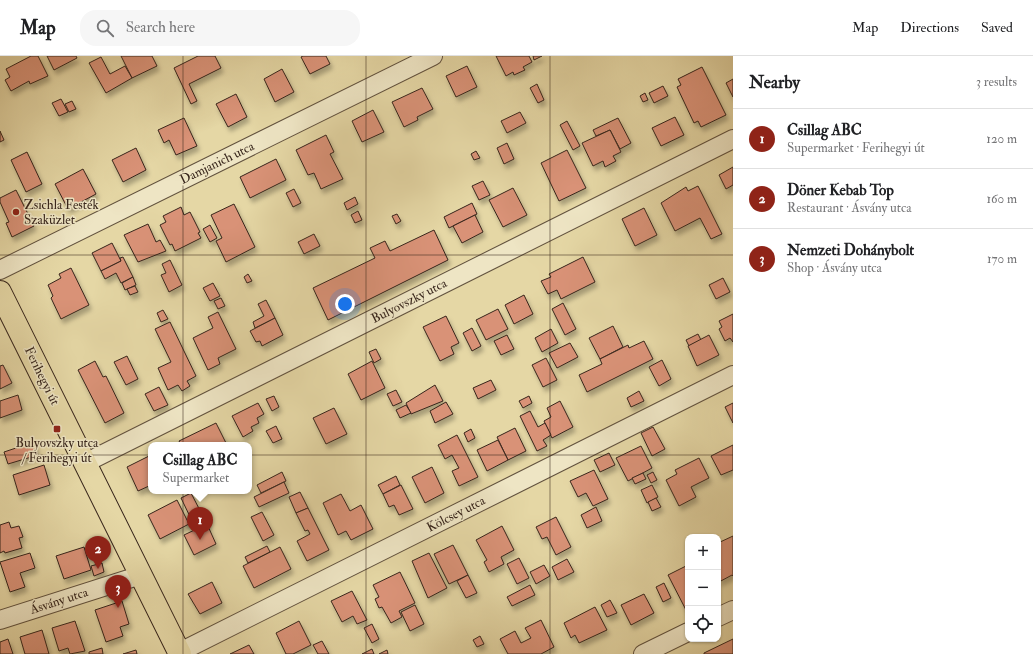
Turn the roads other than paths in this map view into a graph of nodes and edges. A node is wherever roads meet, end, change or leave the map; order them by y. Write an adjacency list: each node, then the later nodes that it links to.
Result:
1 (433, 56): 3 (street, Damjanich utca)
2 (733, 139): 6 (street, Bulyovszky utca)
3 (0, 270)
4 (0, 292): 6 (main road, Ferihegyi út)
5 (733, 375): 12 (street, Kölcsey utca)
6 (85, 463): 7 (main road, Ferihegyi út)
7 (141, 575): 10 (street, Ásvány utca); 12 (main road, Ferihegyi út)
8 (733, 610): 9 (street)
9 (721, 616)
10 (0, 620)
11 (685, 633): 13 (street)
12 (180, 653)
13 (643, 654)

